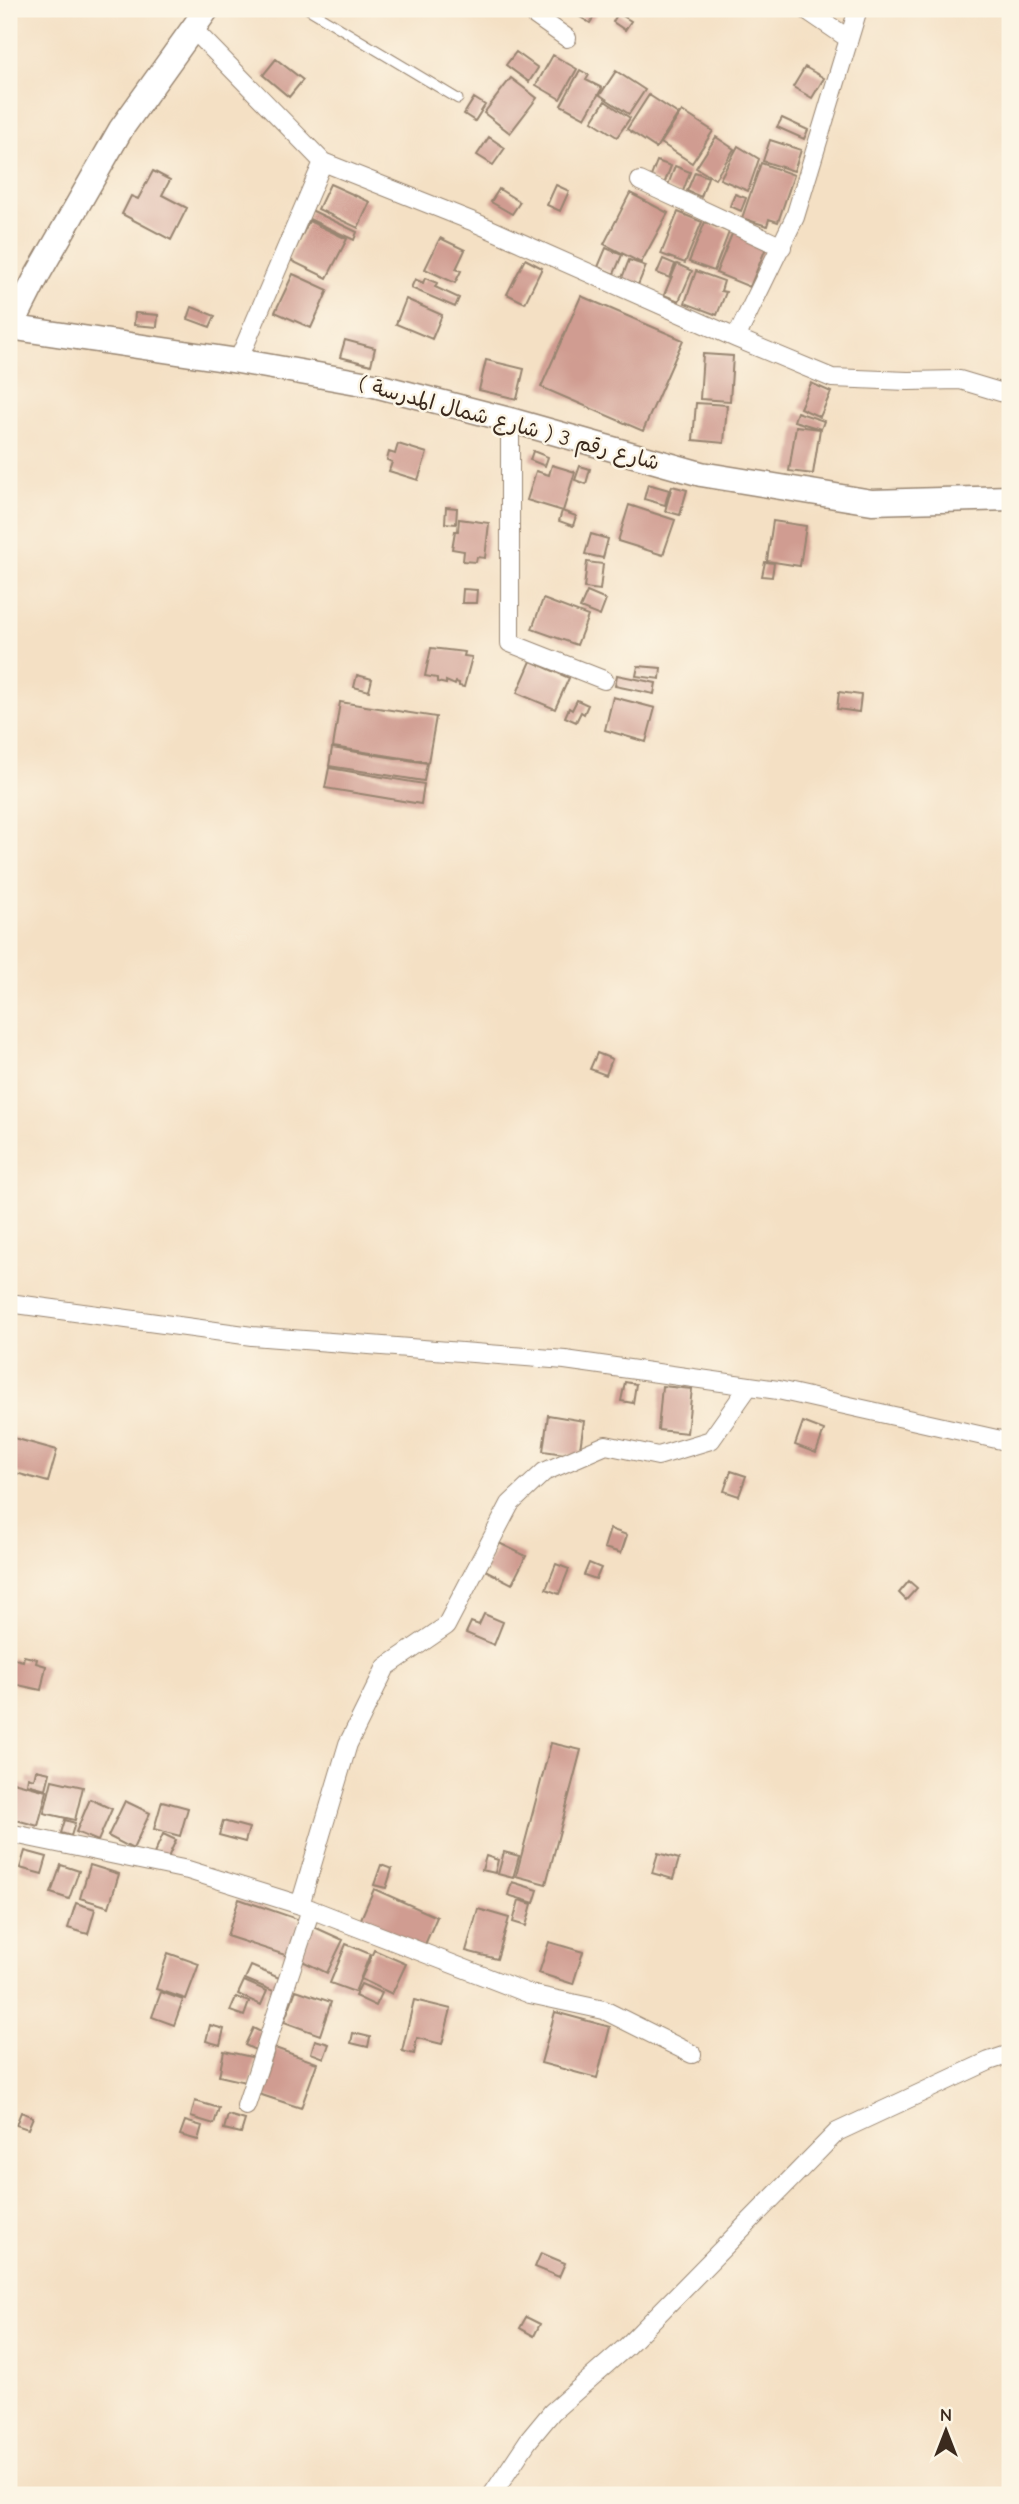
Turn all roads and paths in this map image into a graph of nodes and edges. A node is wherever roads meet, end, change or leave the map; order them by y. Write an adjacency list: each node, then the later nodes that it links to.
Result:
1 (207, 9): 6 (street)
2 (308, 9): 9 (lane)
3 (526, 9): 7 (street)
4 (804, 9): 8 (street)
5 (858, 9): 8 (street)
6 (193, 29): 10 (street); 13 (street)
7 (567, 37)
8 (849, 38): 12 (street)
9 (458, 99)
10 (323, 162): 14 (street); 15 (street)
11 (640, 181): 12 (street)
12 (782, 247): 14 (street)
13 (10, 327): 15 (street, شارع رقم 3 ( شارع شمال المدرسة ))
14 (736, 338): 16 (street)
15 (238, 361): 17 (street, شارع رقم 3 ( شارع شمال المدرسة ))
16 (1010, 395)
17 (510, 420): 18 (street, شارع رقم 3 ( شارع شمال المدرسة )); 19 (street)
18 (1010, 498)
19 (604, 680)
20 (9, 1303): 21 (street)
21 (749, 1386): 22 (street); 24 (street)
22 (1010, 1441)
23 (9, 1833): 24 (street)
24 (306, 1907): 25 (street); 27 (street)
25 (692, 2054)
26 (1010, 2054): 28 (street)
27 (246, 2106)
28 (492, 2495)

